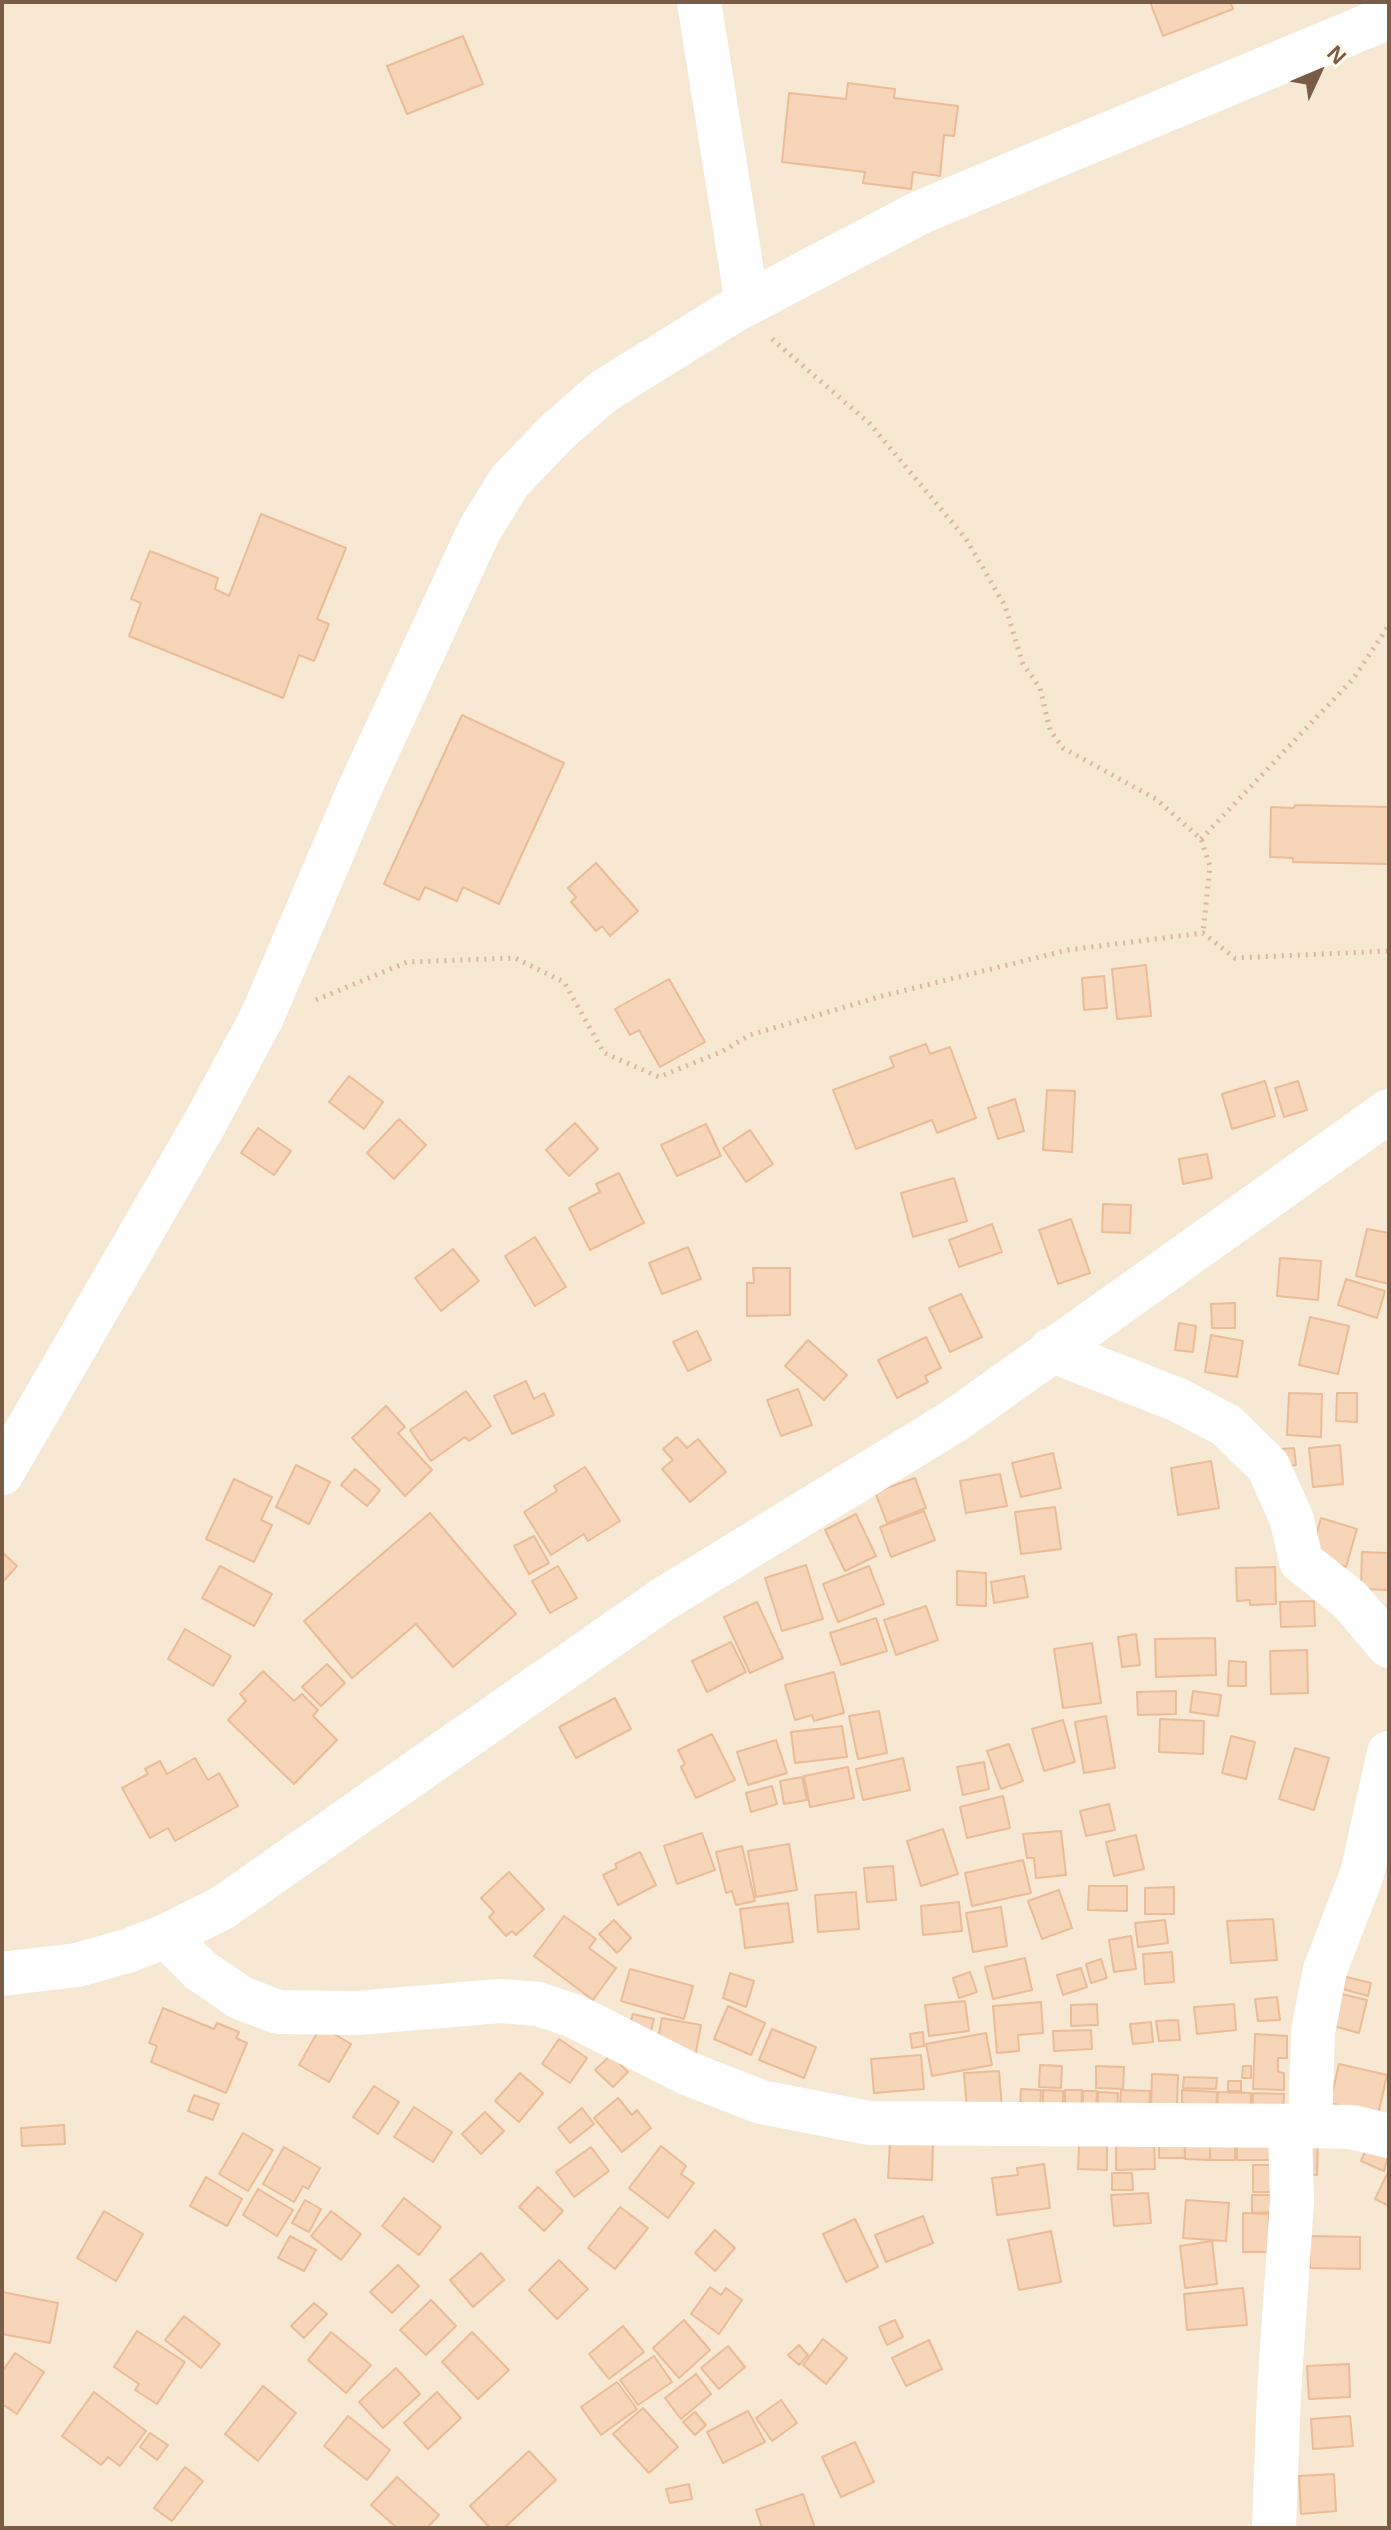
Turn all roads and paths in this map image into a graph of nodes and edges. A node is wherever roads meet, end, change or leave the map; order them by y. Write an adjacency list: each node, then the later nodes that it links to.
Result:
1 (699, 2): 3 (street)
2 (1389, 17): 3 (street)
3 (747, 303): 5 (path); 8 (street)
4 (1389, 625): 5 (path)
5 (1201, 839): 6 (path)
6 (1203, 933): 7 (path); 8 (path)
7 (1389, 951)
8 (262, 1017): 11 (street)
9 (1389, 1111): 10 (street)
10 (1051, 1350): 12 (street); 14 (street)
11 (2, 1473)
12 (1388, 1640)
13 (1389, 1753): 16 (street)
14 (166, 1936): 15 (street); 16 (street)
15 (2, 1974)
16 (1300, 2127): 17 (street); 18 (street)
17 (1389, 2136)
18 (1274, 2528)

